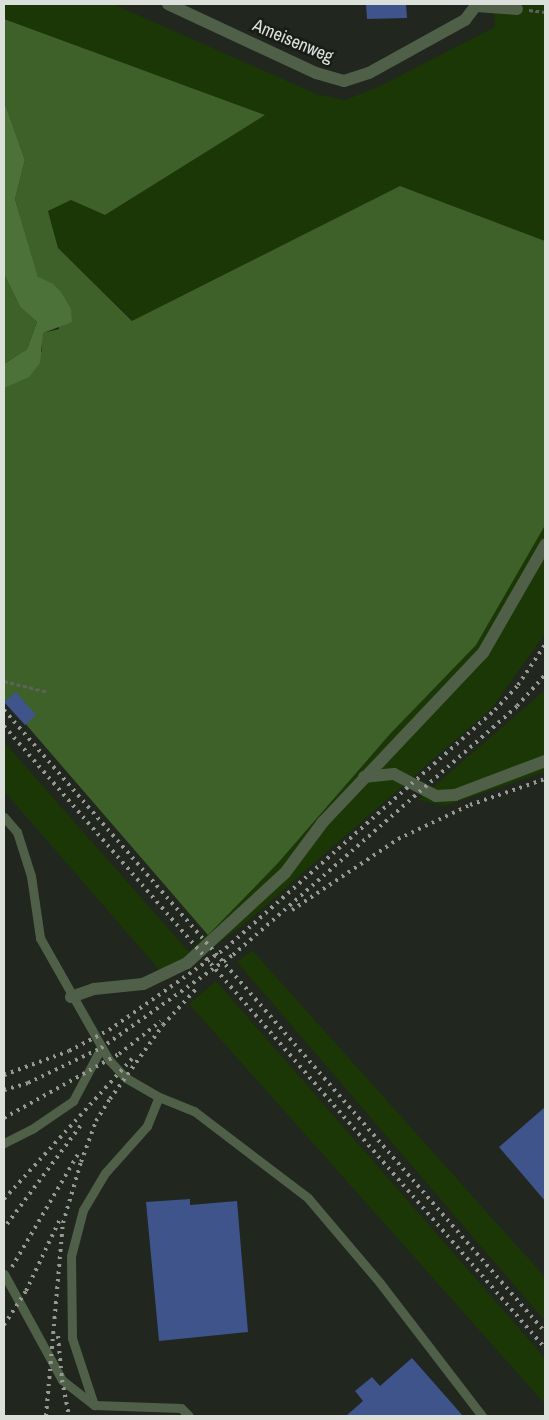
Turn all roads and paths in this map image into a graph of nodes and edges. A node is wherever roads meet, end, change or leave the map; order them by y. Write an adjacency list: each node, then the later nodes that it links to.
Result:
1 (168, 4): 2 (street, Ameisenweg)
2 (477, 5): 3 (street)
3 (517, 9)
4 (545, 545): 8 (street)
5 (4, 681): 6 (path)
6 (48, 692)
7 (545, 761): 8 (street)
8 (364, 778): 10 (street)
9 (4, 817): 10 (lane)
10 (71, 997): 11 (lane)
11 (101, 1048): 12 (lane); 13 (lane)
12 (159, 1097): 15 (lane); 17 (lane)
13 (4, 1143)
14 (4, 1274): 15 (lane)
15 (94, 1405): 16 (lane)
16 (189, 1416)
17 (482, 1416)

